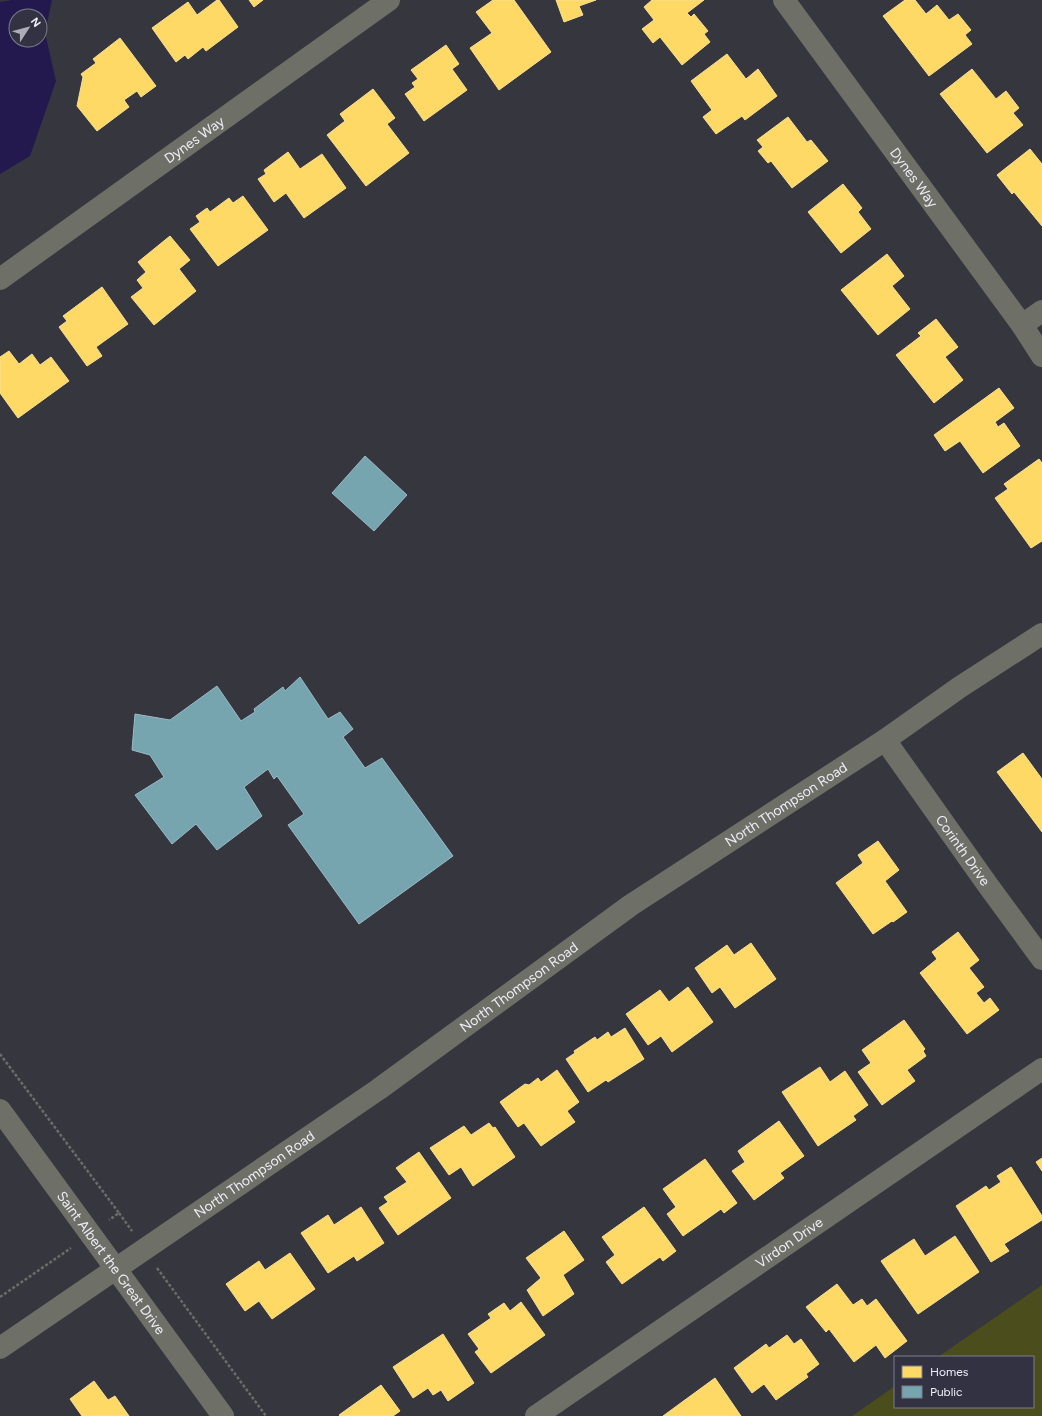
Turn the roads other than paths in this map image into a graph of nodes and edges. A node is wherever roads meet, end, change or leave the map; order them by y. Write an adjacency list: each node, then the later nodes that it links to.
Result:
1 (389, 0): 3 (street, Dynes Way)
2 (784, 0): 5 (street, Dynes Way)
3 (0, 279)
4 (1042, 311): 5 (street)
5 (1022, 325): 6 (street, Dynes Way)
6 (1042, 356)
7 (1042, 634): 8 (street, North Thompson Road)
8 (885, 740): 9 (street, Corinth Drive); 12 (street, North Thompson Road)
9 (1042, 959)
10 (1042, 1068): 15 (street, Virdon Drive)
11 (0, 1110): 12 (street, Saint Albert the Great Drive)
12 (116, 1269): 13 (street, North Thompson Road); 14 (street, Saint Albert the Great Drive)
13 (0, 1348)
14 (223, 1416)
15 (536, 1416)

